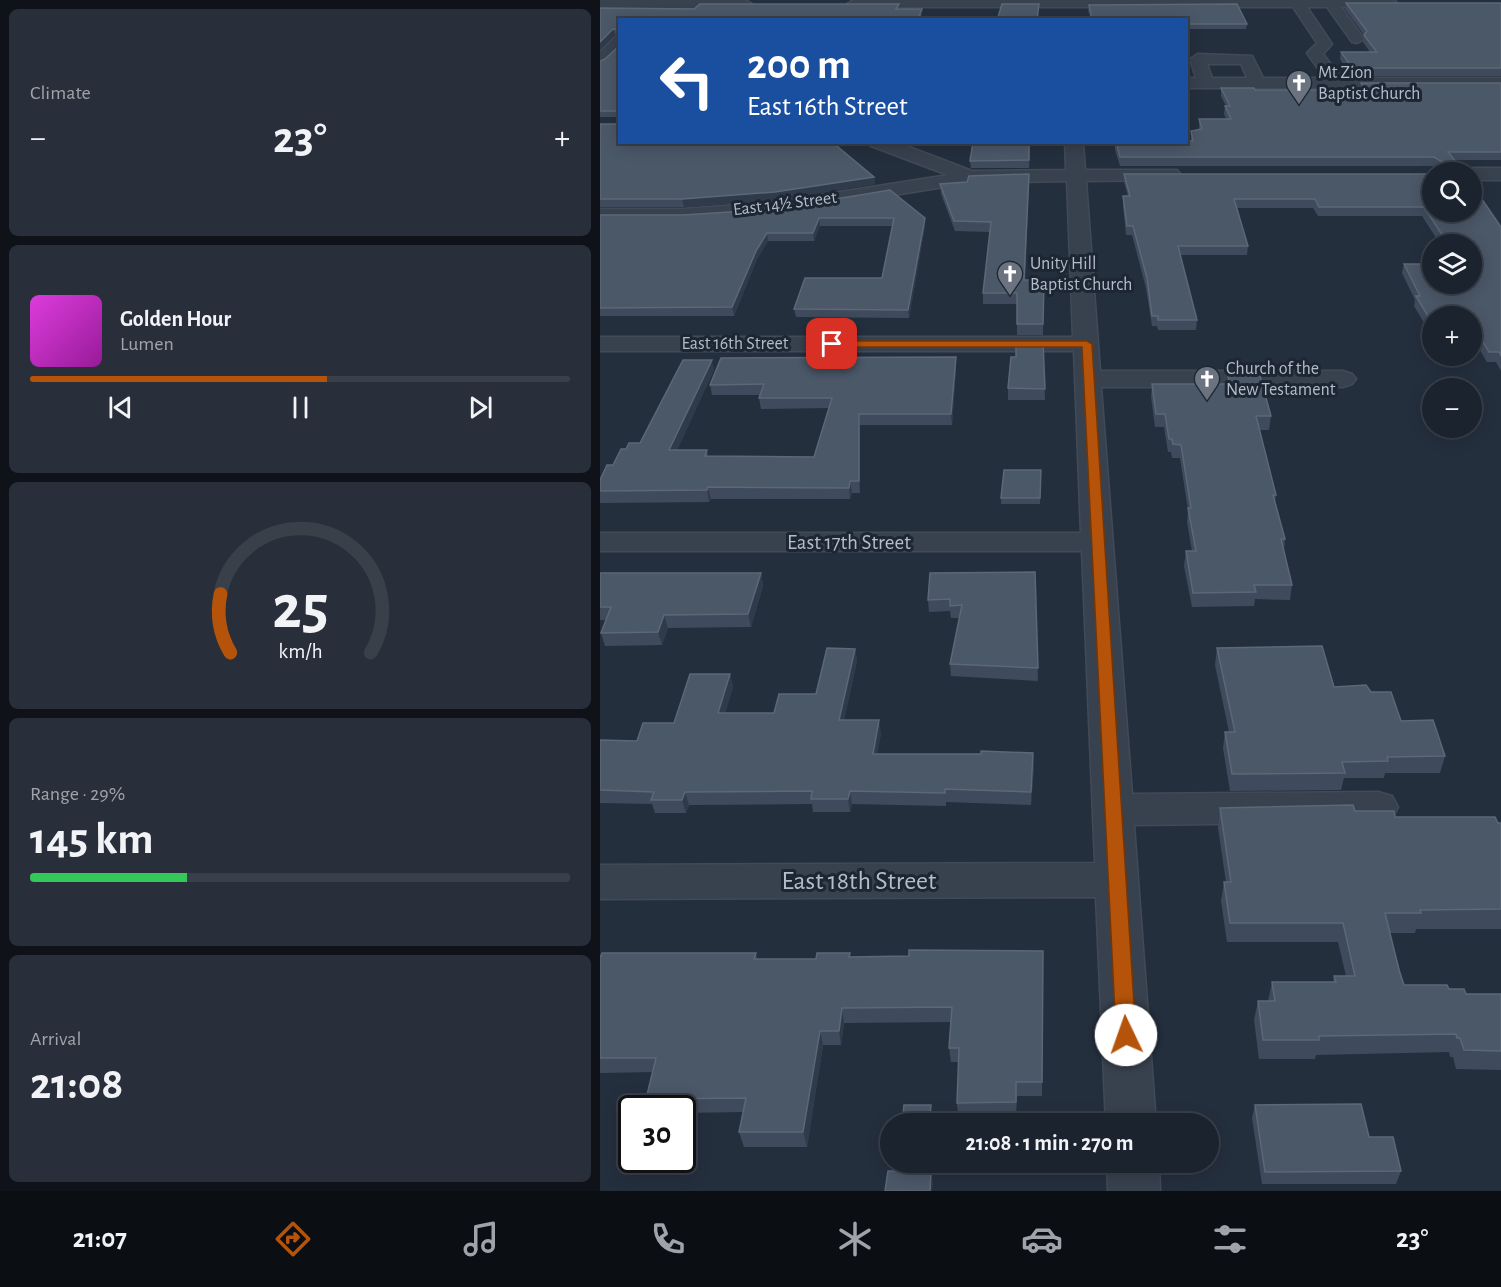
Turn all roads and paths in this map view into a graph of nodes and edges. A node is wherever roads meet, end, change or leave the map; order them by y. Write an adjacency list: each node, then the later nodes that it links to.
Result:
1 (711, 2): 4 (street); 9 (street)
2 (923, 2): 3 (street); 10 (street)
3 (1001, 2): 11 (street)
4 (757, 3)
5 (1297, 3): 6 (street); 11 (street); 17 (street)
6 (1331, 3): 7 (street); 14 (street)
7 (1410, 3)
8 (600, 4): 9 (street)
9 (653, 4): 12 (street)
10 (839, 4)
11 (1067, 4): 13 (street)
12 (641, 18)
13 (1068, 18)
14 (1357, 39)
15 (618, 42): 16 (street)
16 (606, 57)
17 (1336, 82): 18 (street); 21 (street)
18 (1501, 82)
19 (1188, 83): 20 (street)
20 (1206, 83): 21 (street); 21 (street)
21 (1257, 83)
22 (883, 144): 27 (street)
23 (1075, 158): 24 (street, East 14½ Street); 27 (street, East 14½ Street); 30 (street)
24 (1186, 174)
25 (1482, 175): 26 (street)
26 (1500, 176)
27 (969, 177): 28 (street, East 14½ Street)
28 (600, 214)
29 (600, 344): 30 (street, East 16th Street)
30 (1087, 344): 31 (street)
31 (1089, 379): 32 (street); 34 (street)
32 (1343, 379)
33 (600, 542): 34 (street, East 17th Street)
34 (1099, 542): 36 (street)
35 (1378, 807): 36 (street)
36 (1114, 810): 37 (street)
37 (1118, 880): 38 (street, East 18th Street); 39 (street)
38 (600, 882)
39 (1130, 1113)
40 (1133, 1173): 41 (street)
41 (1134, 1191)

